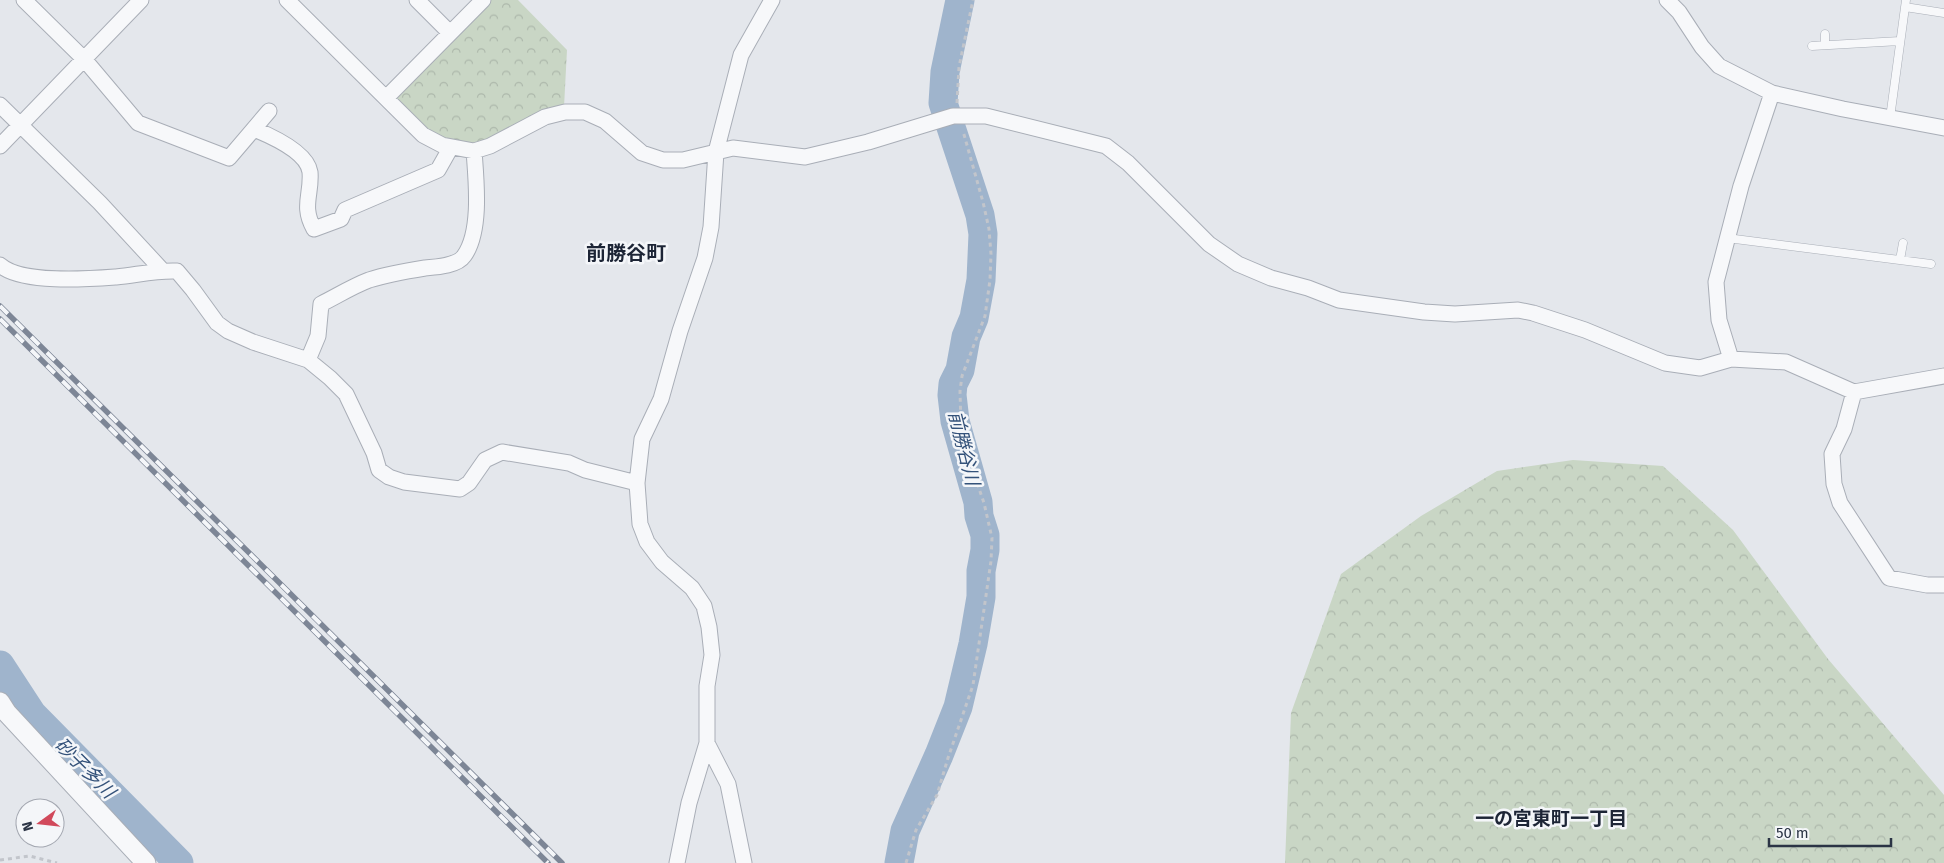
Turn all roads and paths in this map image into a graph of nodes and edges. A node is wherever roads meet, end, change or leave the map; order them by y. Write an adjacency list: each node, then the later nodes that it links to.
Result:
1 (24, 0): 16 (street)
2 (140, 0): 16 (street)
3 (287, 0): 18 (street)
4 (417, 0): 11 (street)
5 (482, 0): 11 (street)
6 (772, 0): 30 (street)
7 (973, 0): 21 (path)
8 (1667, 0): 17 (street)
9 (1905, 4): 10 (lane); 13 (lane)
10 (1944, 13)
11 (450, 33): 18 (street)
12 (1825, 34): 15 (lane)
13 (1900, 41): 15 (lane); 22 (lane)
14 (1812, 46): 15 (lane)
15 (1825, 46)
16 (84, 59): 23 (street); 25 (street)
17 (1772, 93): 22 (street); 31 (street)
18 (386, 98): 28 (street)
19 (0, 105): 23 (street)
20 (269, 111): 25 (street)
21 (955, 111): 30 (street); 37 (street)
22 (1890, 118): 24 (street)
23 (20, 125): 27 (street); 36 (street)
24 (1944, 128)
25 (254, 129): 28 (street)
26 (963, 130): 50 (path)
27 (0, 146)
28 (451, 147): 29 (street)
29 (474, 151): 30 (street); 38 (street)
30 (716, 152): 41 (street)
31 (1727, 238): 33 (lane); 37 (street)
32 (1903, 243): 33 (lane)
33 (1900, 260): 34 (lane)
34 (1931, 264)
35 (0, 265): 36 (street)
36 (162, 270): 38 (street)
37 (1731, 359): 40 (street)
38 (308, 360): 41 (street)
39 (1944, 376): 40 (street)
40 (1854, 392): 42 (street)
41 (637, 483): 44 (street)
42 (1944, 585)
43 (0, 702): 47 (street)
44 (707, 743): 48 (street); 49 (street)
45 (0, 860): 46 (path)
46 (57, 863)
47 (146, 863)
48 (677, 863)
49 (744, 863)
50 (906, 863)

